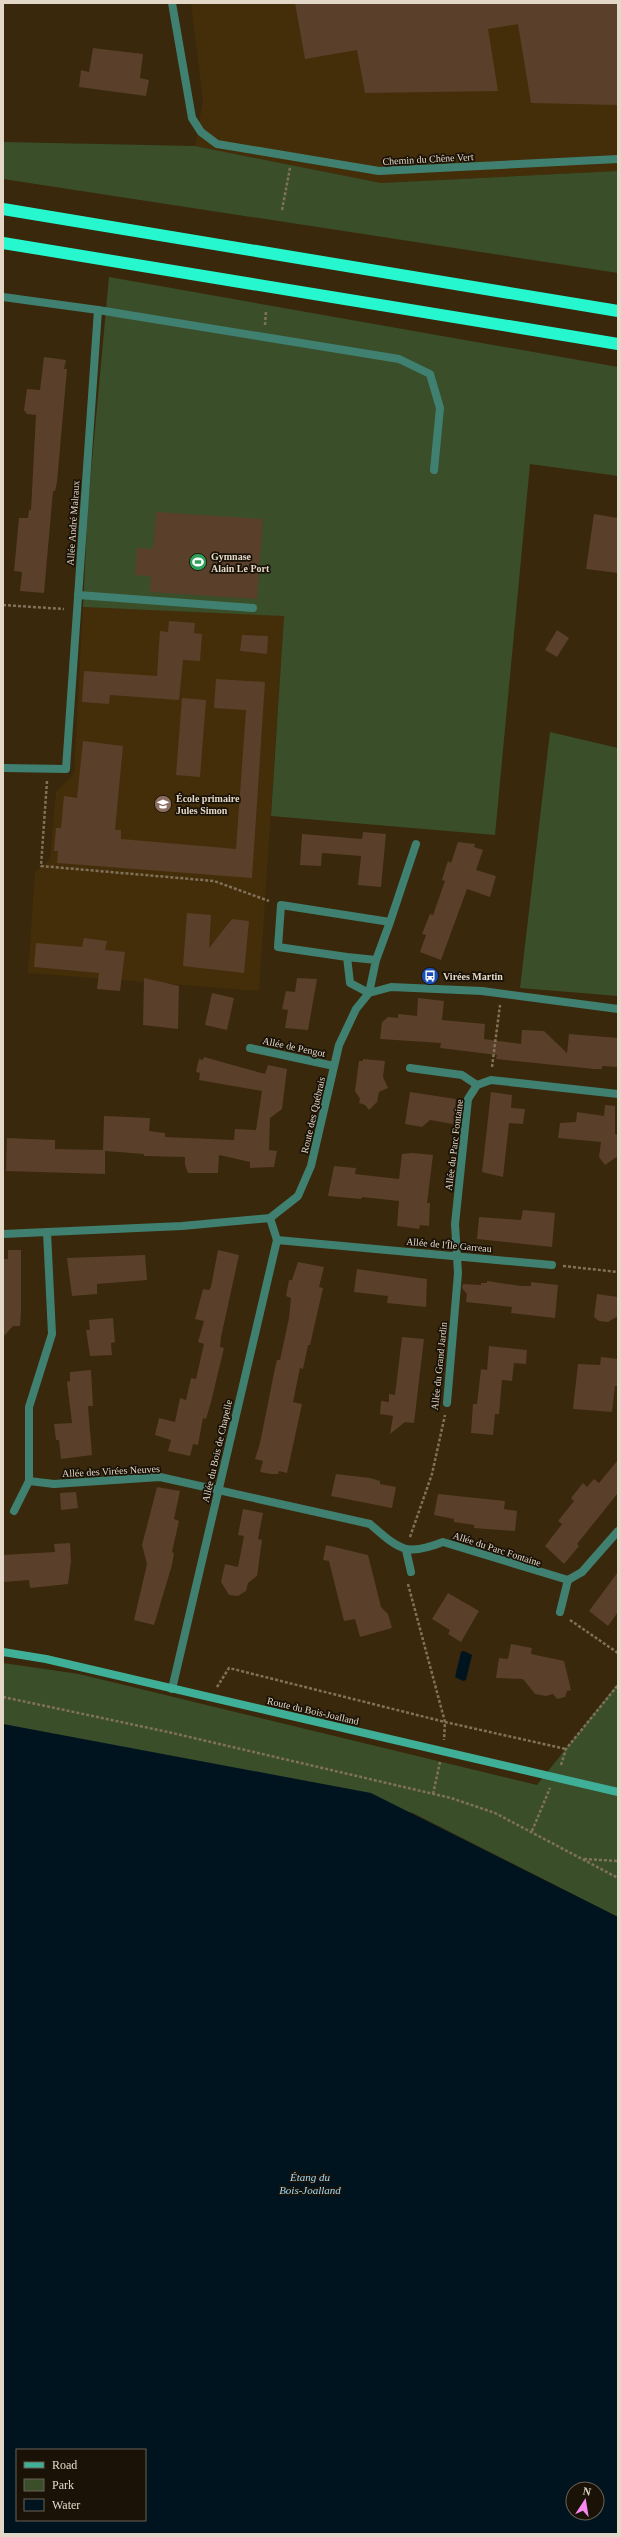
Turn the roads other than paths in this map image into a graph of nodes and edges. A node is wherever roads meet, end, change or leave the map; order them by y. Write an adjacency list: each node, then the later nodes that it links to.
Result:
1 (172, 3): 2 (street, Chemin du Chêne Vert)
2 (618, 160)
3 (3, 209): 7 (highway)
4 (3, 243): 8 (highway)
5 (3, 297): 6 (street)
6 (98, 310): 9 (street); 10 (street, Allée André Malraux)
7 (618, 311)
8 (618, 344)
9 (434, 470)
10 (78, 595): 11 (street); 12 (street, Allée André Malraux)
11 (253, 608)
12 (3, 768)
13 (416, 844): 14 (street)
14 (390, 922): 15 (street); 16 (street)
15 (347, 957): 16 (street); 17 (street)
16 (376, 960): 17 (street)
17 (369, 992): 18 (street); 20 (street, Route des Québrais)
18 (618, 1009)
19 (250, 1048): 20 (street, Allée de Pengot)
20 (334, 1066): 24 (street, Route des Québrais)
21 (410, 1068): 22 (street)
22 (477, 1084): 23 (street); 28 (street, Allée du Parc Fontaine)
23 (618, 1094)
24 (270, 1218): 25 (street); 27 (street)
25 (47, 1232): 26 (street); 31 (street)
26 (3, 1234)
27 (277, 1240): 28 (street, Allée de l'Île Garreau); 32 (street, Allée du Bois de Chapelle)
28 (456, 1256): 29 (street, Allée de l'Île Garreau); 30 (street, Allée du Grand Jardin)
29 (552, 1265)
30 (447, 1403)
31 (29, 1482): 32 (street, Allée des Virées Neuves); 33 (street)
32 (218, 1489): 35 (street); 40 (street, Allée du Bois de Chapelle)
33 (14, 1511)
34 (618, 1531): 37 (street)
35 (406, 1550): 36 (street); 37 (street, Allée du Parc Fontaine)
36 (411, 1572)
37 (568, 1580): 38 (street)
38 (560, 1612)
39 (3, 1652): 40 (street, Route du Bois-Joalland)
40 (172, 1689): 41 (street, Route du Bois-Joalland)
41 (618, 1792)

